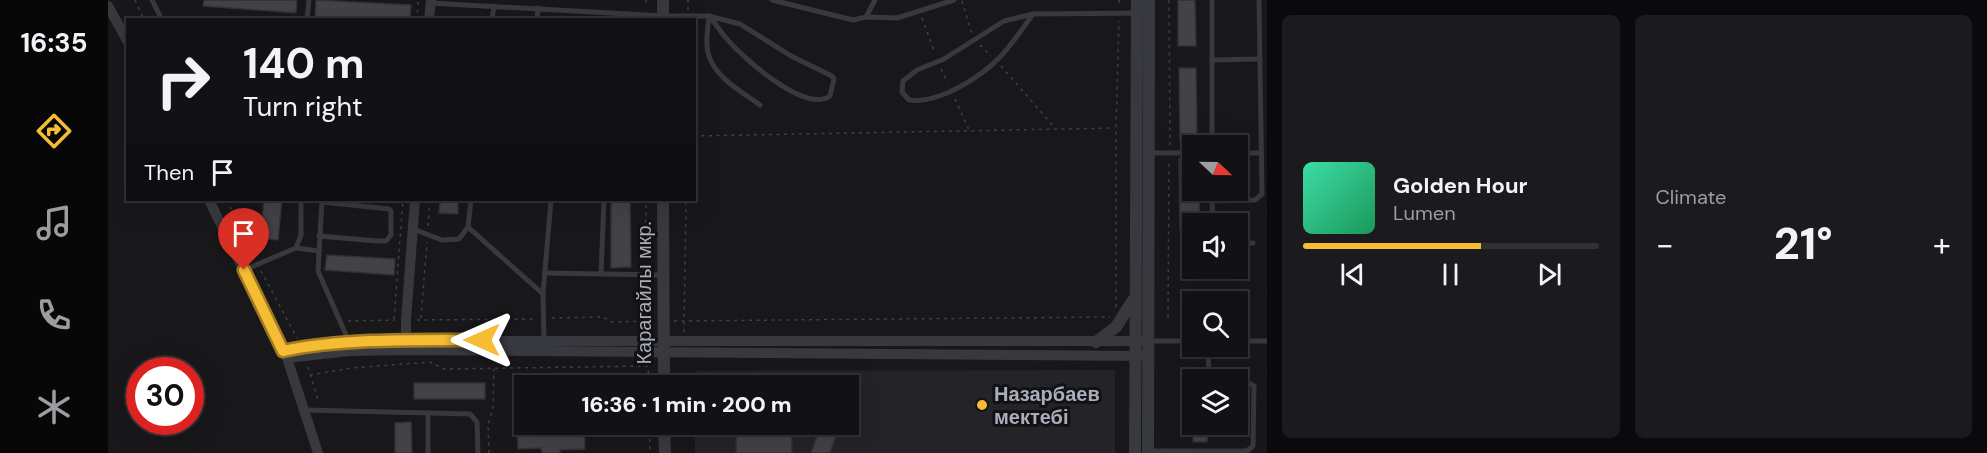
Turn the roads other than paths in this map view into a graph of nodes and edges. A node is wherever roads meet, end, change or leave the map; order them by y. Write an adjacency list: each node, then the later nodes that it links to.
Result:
1 (152, 0): 18 (lane)
2 (309, 0): 19 (lane)
3 (663, 0): 24 (street)
4 (772, 0): 17 (lane)
5 (875, 0): 17 (lane)
6 (954, 0): 17 (lane)
7 (1212, 0): 27 (lane)
8 (1259, 0): 26 (lane)
9 (430, 1): 11 (lane); 20 (street)
10 (108, 6): 25 (street)
11 (494, 6): 13 (lane); 21 (lane)
12 (1143, 6): 15 (lane); 30 (street); 57 (street)
13 (538, 8): 14 (lane); 22 (lane)
14 (599, 12): 23 (lane); 24 (lane)
15 (1033, 15): 15 (lane)
16 (710, 16): 16 (lane); 24 (lane); 28 (lane)
17 (866, 17)
18 (161, 18)
19 (307, 18)
20 (429, 18)
21 (492, 18)
22 (537, 18)
23 (599, 18)
24 (663, 18)
25 (126, 38)
26 (1260, 59): 27 (lane); 33 (lane)
27 (1212, 60): 29 (lane)
28 (760, 105)
29 (1212, 135)
30 (1149, 153): 31 (lane); 59 (street)
31 (1182, 153)
32 (1248, 153): 33 (lane)
33 (1261, 153): 34 (lane)
34 (1248, 200)
35 (210, 201): 52 (street)
36 (301, 201): 50 (lane)
37 (322, 201): 47 (lane); 47 (lane)
38 (415, 201): 46 (street)
39 (471, 201): 45 (lane)
40 (551, 201): 53 (lane)
41 (604, 201): 54 (lane)
42 (663, 201): 55 (street, Карагайлы мкр.)
43 (1212, 201): 44 (lane)
44 (1213, 213)
45 (468, 227): 46 (lane); 56 (lane)
46 (413, 230): 66 (street)
47 (319, 236): 51 (lane)
48 (1248, 243): 49 (lane)
49 (1253, 243)
50 (296, 248): 51 (lane); 52 (lane)
51 (319, 250): 65 (lane)
52 (244, 270): 69 (street)
53 (545, 273): 54 (lane); 56 (lane)
54 (602, 274): 55 (lane)
55 (663, 275): 67 (street, Карагайлы мкр.)
56 (543, 294): 58 (lane)
57 (1135, 296): 63 (street); 64 (street)
58 (544, 340): 66 (street); 67 (street)
59 (1148, 341): 60 (lane); 64 (street); 71 (street)
60 (1182, 341)
61 (1248, 341): 62 (lane)
62 (1267, 341)
63 (1096, 342): 64 (street); 67 (street)
64 (1134, 342): 70 (street)
65 (350, 344): 66 (street); 68 (street)
66 (406, 346): 67 (street); 68 (street)
67 (663, 347): 70 (street); 72 (street, Карагайлы мкр.)
68 (303, 351): 69 (street)
69 (285, 355): 74 (street)
70 (1134, 356): 71 (street); 84 (street)
71 (1148, 356): 77 (street)
72 (664, 375)
73 (1248, 383): 79 (lane)
74 (304, 410): 75 (lane); 80 (street)
75 (428, 413): 81 (lane); 82 (lane)
76 (664, 435): 83 (street)
77 (1148, 452): 78 (lane)
78 (1215, 452): 79 (lane)
79 (1248, 452)
80 (318, 453)
81 (428, 453)
82 (478, 453)
83 (665, 453)
84 (1135, 453)

